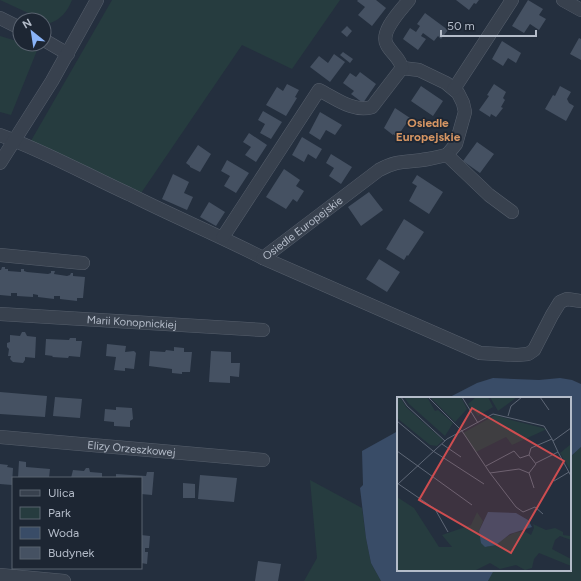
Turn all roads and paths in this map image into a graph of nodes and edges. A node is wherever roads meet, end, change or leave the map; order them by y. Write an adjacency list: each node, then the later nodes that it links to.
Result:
1 (97, 0): 9 (street)
2 (409, 0): 10 (street)
3 (512, 0): 11 (street)
4 (563, 0): 5 (street)
5 (581, 10)
6 (0, 18): 7 (street)
7 (12, 24)
8 (52, 45): 9 (street)
9 (68, 54): 13 (street)
10 (402, 68): 11 (street); 17 (street)
11 (454, 89): 14 (street)
12 (0, 135): 13 (street, Osiedle Europejskie)
13 (14, 140): 15 (street); 17 (street, Osiedle Europejskie)
14 (447, 155): 16 (street); 19 (street, Osiedle Europejskie)
15 (0, 163)
16 (512, 212)
17 (223, 237): 19 (street, Osiedle Europejskie)
18 (0, 255): 20 (street)
19 (263, 258): 21 (street)
20 (83, 263)
21 (581, 300)
22 (0, 314): 23 (street, Marii Konopnickiej)
23 (263, 330)
24 (0, 437): 25 (street, Elizy Orzeszkowej)
25 (263, 460)
26 (0, 575): 27 (street)
27 (64, 581)

